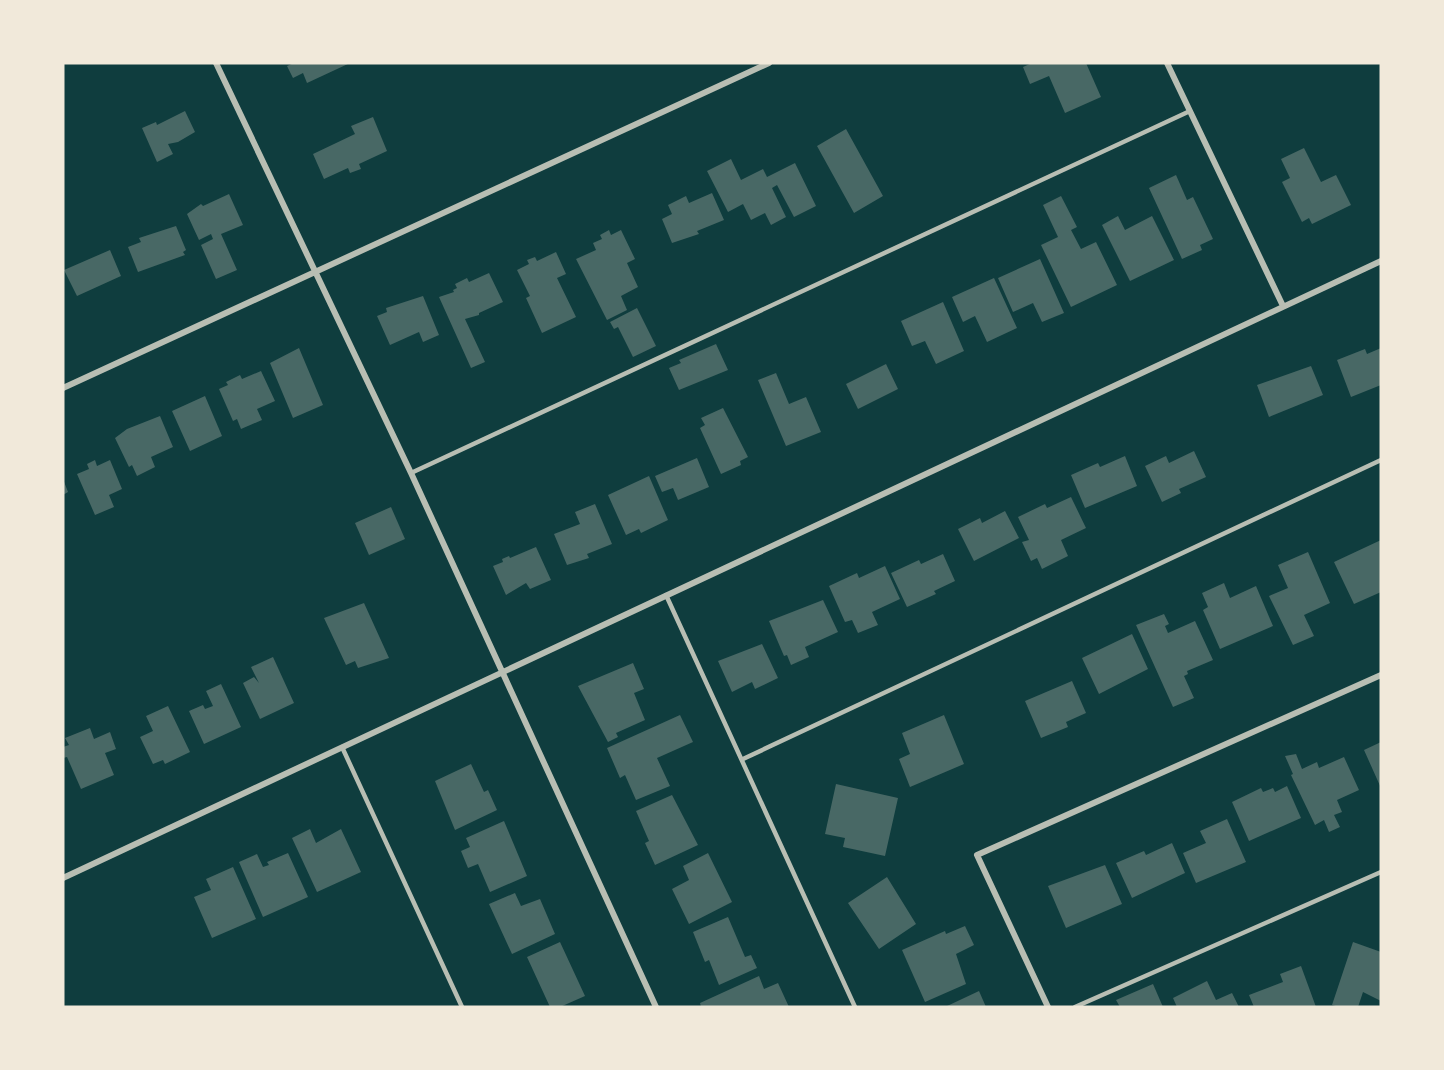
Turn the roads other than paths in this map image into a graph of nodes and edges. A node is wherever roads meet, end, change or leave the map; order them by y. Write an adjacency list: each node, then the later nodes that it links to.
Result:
1 (216, 63): 6 (street)
2 (769, 63): 6 (street)
3 (1167, 63): 4 (street)
4 (1190, 111): 7 (street); 10 (lane)
5 (1381, 261): 7 (street)
6 (314, 272): 8 (street); 10 (street)
7 (1282, 306): 11 (street)
8 (63, 388)
9 (1381, 460): 15 (lane)
10 (411, 473): 12 (street)
11 (666, 595): 12 (street); 15 (lane)
12 (501, 672): 14 (street); 19 (street)
13 (1381, 675): 21 (street)
14 (342, 747): 17 (street); 18 (lane)
15 (742, 759): 20 (lane)
16 (1381, 872): 22 (lane)
17 (63, 878)
18 (462, 1007)
19 (656, 1007)
20 (855, 1007)
21 (1048, 1007)
22 (1075, 1007)

